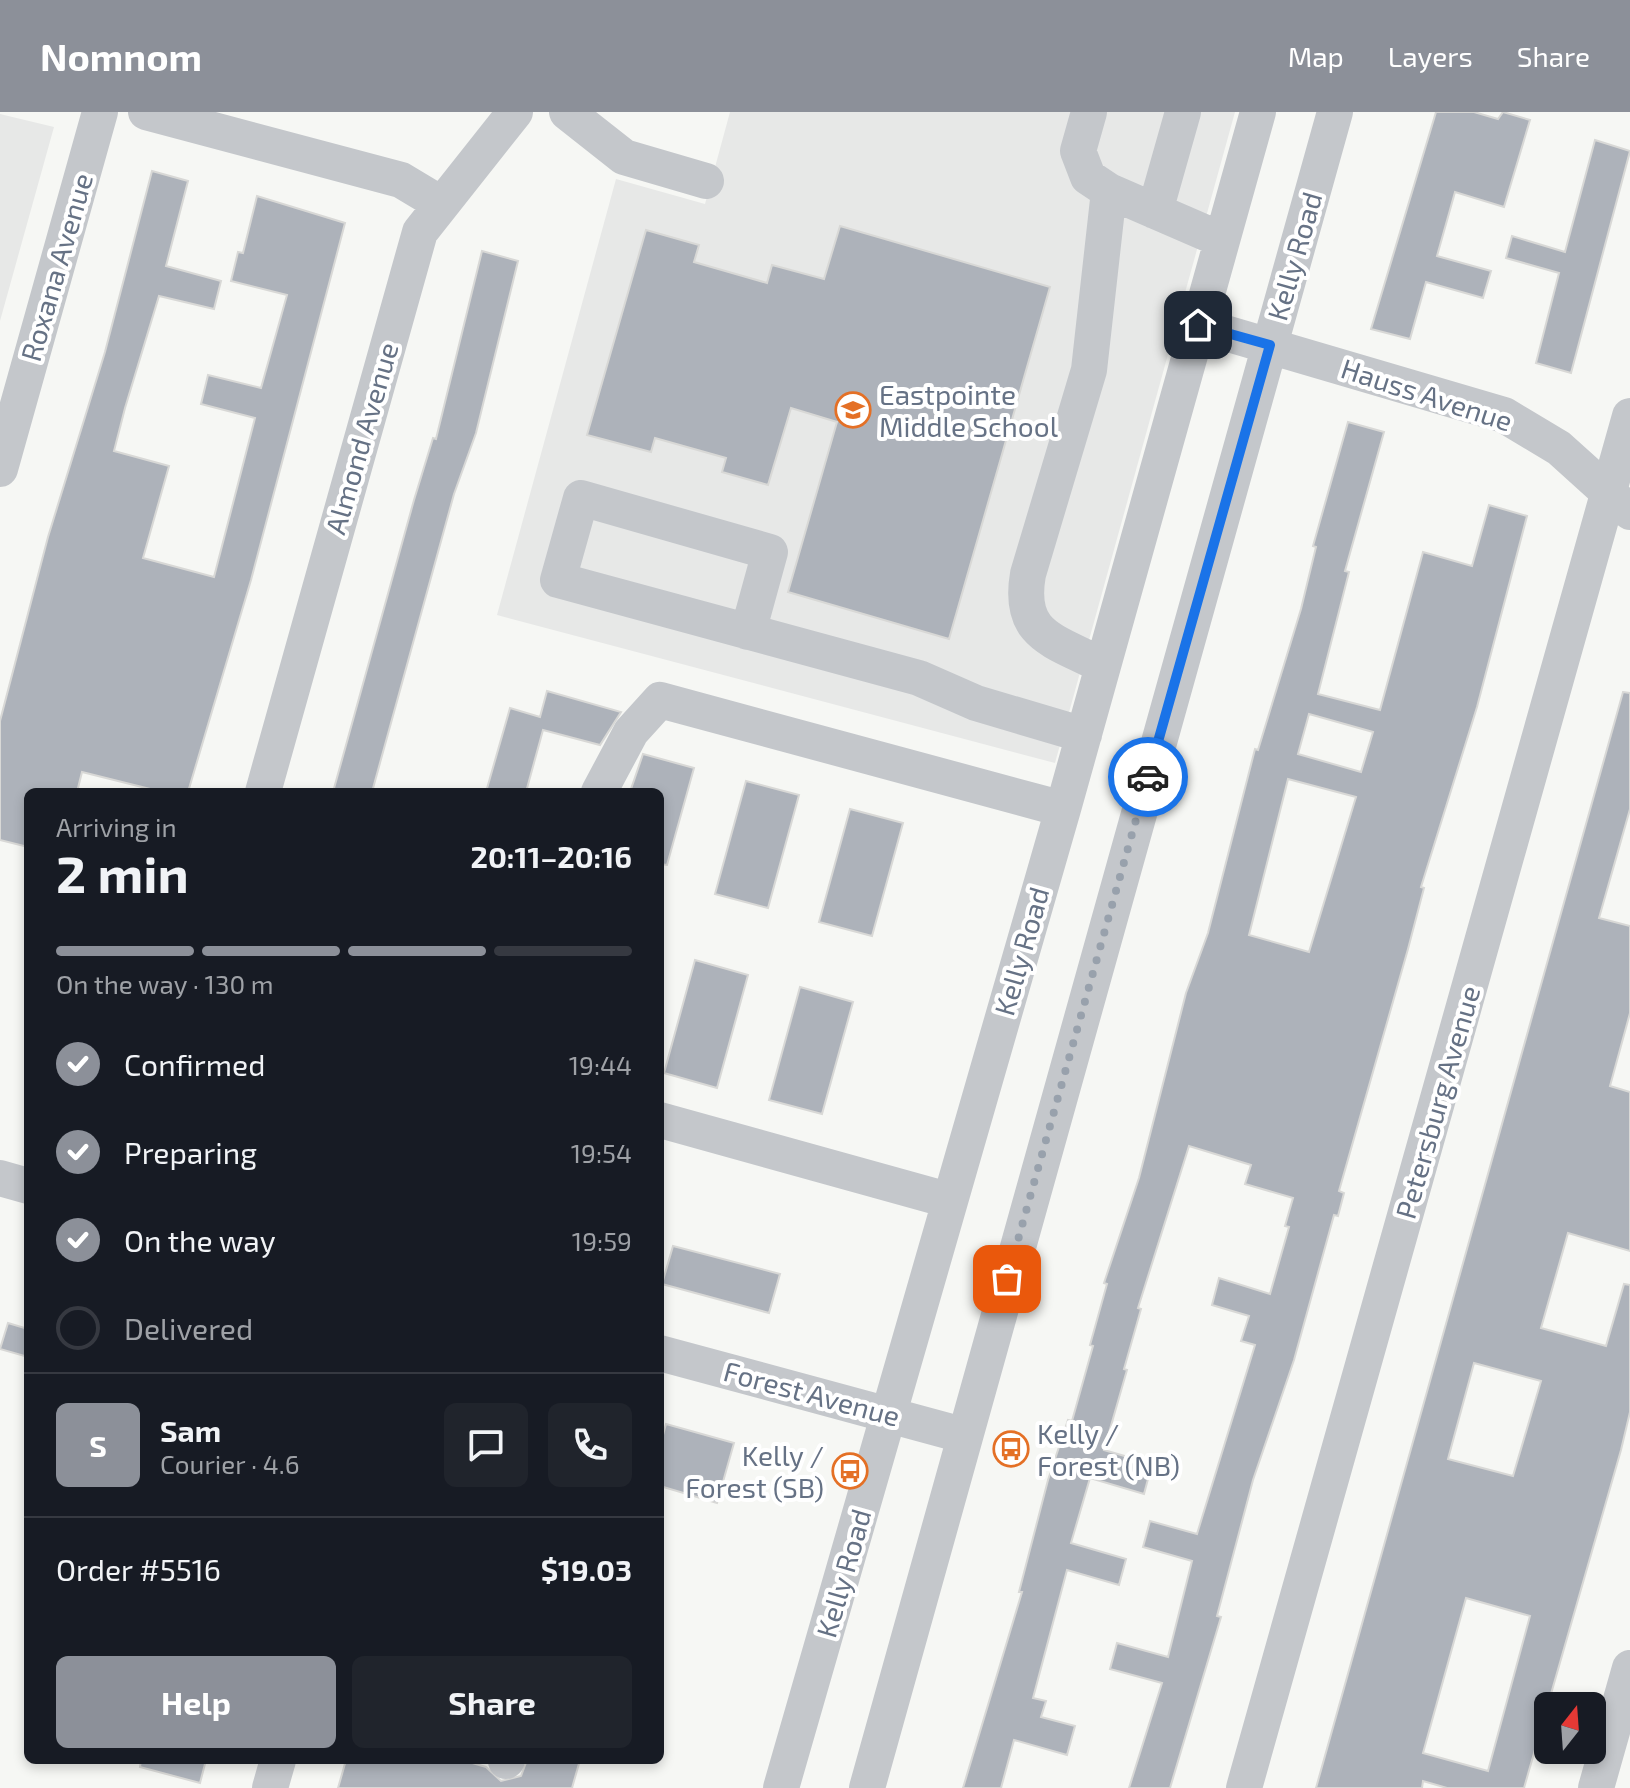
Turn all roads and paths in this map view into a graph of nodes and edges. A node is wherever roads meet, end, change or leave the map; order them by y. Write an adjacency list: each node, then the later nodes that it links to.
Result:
1 (100, 112): 17 (street, Roxana Avenue)
2 (146, 112): 11 (street)
3 (515, 112): 11 (street, Almond Avenue)
4 (567, 112): 9 (street)
5 (1089, 112): 10 (street)
6 (1183, 112): 12 (street)
7 (1258, 112): 13 (street, Kelly Road)
8 (1335, 112): 15 (street, Kelly Road)
9 (706, 181)
10 (1109, 191): 12 (street); 20 (street)
11 (441, 204): 22 (street, Almond Avenue)
12 (1155, 211): 13 (street)
13 (1222, 240): 14 (street, Kelly Road)
14 (1198, 325): 15 (street, Hauss Avenue); 20 (street, Kelly Road)
15 (1270, 345): 18 (street, Hauss Avenue); 31 (street, Kelly Road)
16 (1630, 416): 18 (street, Petersburg Avenue)
17 (0, 469)
18 (1620, 503): 37 (street, Petersburg Avenue)
19 (748, 632): 19 (street); 21 (street)
20 (1103, 666): 21 (street, Kelly Road)
21 (1084, 735): 24 (street, Kelly Road)
22 (264, 788)
23 (601, 788): 24 (street)
24 (1063, 809): 28 (street, Kelly Road)
25 (664, 1121): 28 (street)
26 (0, 1178): 27 (street)
27 (24, 1185)
28 (948, 1200): 30 (street, Kelly Road)
29 (664, 1354): 30 (street, Forest Avenue)
30 (889, 1413): 31 (street, Forest Avenue); 35 (street, Kelly Road)
31 (963, 1435): 36 (street, Kelly Road)
32 (1630, 1668): 38 (street)
33 (277, 1764): 34 (street)
34 (270, 1788)
35 (781, 1788)
36 (867, 1788)
37 (1244, 1788)
38 (1596, 1788)

